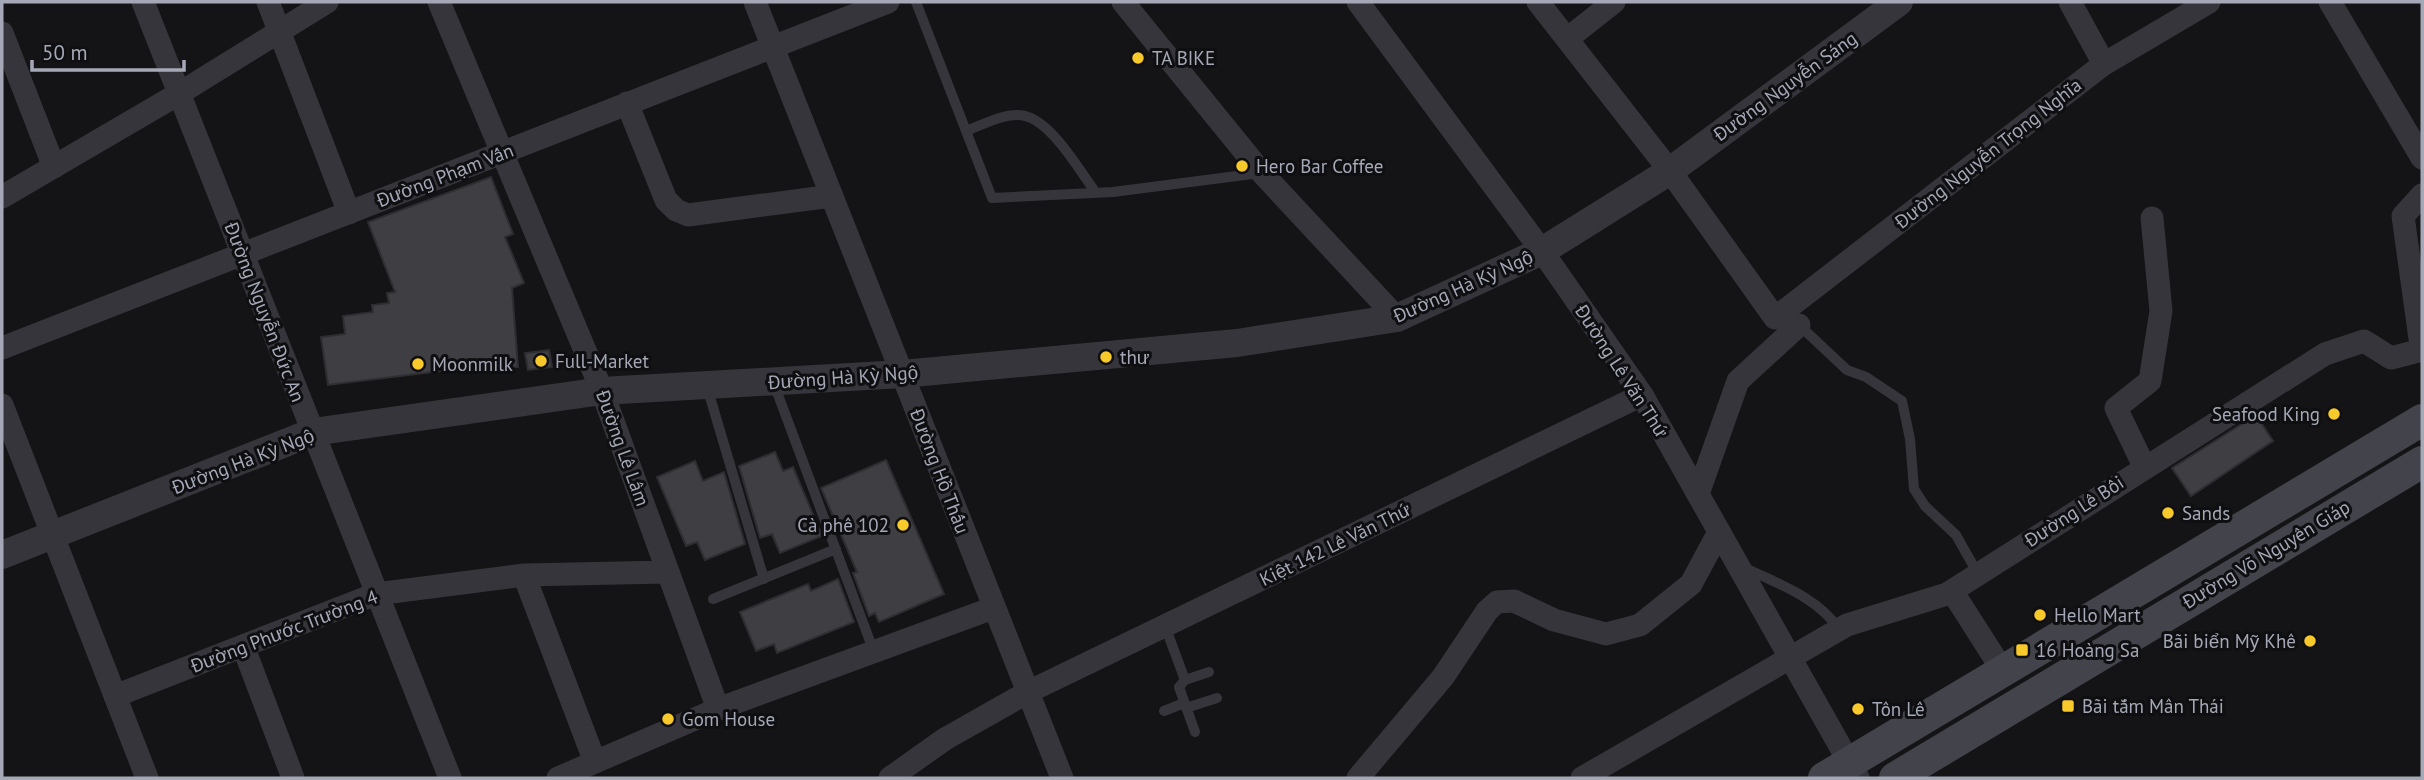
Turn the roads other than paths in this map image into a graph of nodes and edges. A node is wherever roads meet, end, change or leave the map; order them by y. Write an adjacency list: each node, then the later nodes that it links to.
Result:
1 (143, 2): 21 (street, Đường Nguyễn Đức An)
2 (268, 2): 16 (street)
3 (327, 2): 16 (street)
4 (439, 2): 24 (street, Đường Lê Lâm)
5 (755, 2): 19 (street, Đường Hồ Thấu)
6 (888, 2): 19 (street, Đường Phạm Vấn)
7 (916, 2): 23 (lane)
8 (1123, 2): 28 (street)
9 (1359, 2): 35 (street, Đường Lê Văn Thứ)
10 (1538, 2): 18 (street)
11 (1614, 2): 18 (street)
12 (1899, 2): 27 (street, Đường Nguyễn Sáng)
13 (2070, 2): 20 (street)
14 (2209, 2): 20 (street, Đường Nguyễn Trọng Nghĩa)
15 (2330, 2): 25 (street)
16 (279, 31): 21 (street); 33 (street)
17 (2, 33): 26 (street)
18 (1567, 39): 27 (street)
19 (773, 47): 22 (street, Đường Phạm Vấn); 31 (street, Đường Hồ Thấu)
20 (2104, 64): 38 (street, Đường Nguyễn Trọng Nghĩa)
21 (180, 93): 26 (street); 36 (street, Đường Nguyễn Đức An)
22 (627, 103): 24 (street, Đường Phạm Vấn); 31 (street)
23 (966, 131): 29 (lane); 29 (lane)
24 (502, 152): 33 (street, Đường Phạm Vấn); 43 (street, Đường Lê Lâm)
25 (2422, 158)
26 (54, 167): 32 (street)
27 (1670, 171): 35 (street, Đường Hà Kỳ Ngộ); 38 (street)
28 (1262, 173): 29 (lane); 37 (street)
29 (1096, 193)
30 (2422, 195): 49 (street, Đường Lê Bôi)
31 (832, 196): 40 (street, Đường Hồ Thấu)
32 (2, 197)
33 (349, 213): 36 (street, Đường Phạm Vấn)
34 (2152, 218): 49 (street)
35 (1542, 251): 37 (street, Đường Hà Kỳ Ngộ); 44 (street, Đường Lê Văn Thứ)
36 (243, 255): 39 (street, Đường Phạm Vấn); 47 (street, Đường Nguyễn Đức An)
37 (1397, 318): 40 (street, Đường Hà Kỳ Ngộ)
38 (1786, 318): 50 (street, Đường Nguyễn Trọng Nghĩa); 57 (lane)
39 (2, 348)
40 (902, 374): 41 (street, Đường Hà Kỳ Ngộ); 63 (street, Đường Hồ Thấu)
41 (773, 381): 42 (street, Đường Hà Kỳ Ngộ); 53 (lane)
42 (707, 385): 43 (street, Đường Hà Kỳ Ngộ); 59 (lane)
43 (603, 391): 47 (street, Đường Hà Kỳ Ngộ); 56 (street, Đường Lê Lâm)
44 (1642, 395): 50 (street, Đường Lê Văn Thứ); 64 (street, Kiệt 142 Lê Văn Thứ)
45 (2, 405): 52 (street)
46 (2422, 420): 69 (main road, Đường Võ Nguyên Giáp)
47 (313, 432): 52 (street, Đường Hà Kỳ Ngộ); 61 (street, Đường Nguyễn Đức An)
48 (2422, 462): 89 (main road, Đường Võ Nguyên Giáp)
49 (2144, 466): 57 (street, Đường Lê Bôi)
50 (1698, 494): 51 (street, Đường Lê Văn Thứ)
51 (1719, 533): 55 (street, Đường Lê Văn Thứ); 87 (street)
52 (52, 535): 54 (street, Đường Hà Kỳ Ngộ); 73 (street)
53 (836, 550): 59 (lane); 67 (lane)
54 (2, 555)
55 (1737, 565): 65 (lane); 68 (street, Đường Lê Văn Thứ)
56 (667, 572): 58 (street, Đường Phước Trường 4); 76 (street, Đường Lê Lâm)
57 (1978, 574): 60 (street, Đường Lê Bôi)
58 (524, 575): 61 (street, Đường Phước Trường 4); 79 (street)
59 (764, 579): 62 (lane)
60 (1952, 590): 65 (street, Đường Lê Bôi); 69 (street)
61 (376, 594): 66 (street, Đường Phước Trường 4); 83 (street, Đường Nguyễn Đức An)
62 (713, 599)
63 (993, 608): 67 (street); 72 (street, Đường Hồ Thấu)
64 (1166, 626): 71 (lane); 72 (street, Kiệt 142 Lê Văn Thứ)
65 (1839, 629): 68 (street, Đường Lê Bôi)
66 (243, 646): 73 (street, Đường Phước Trường 4); 82 (street)
67 (874, 652): 76 (street)
68 (1791, 656): 80 (street, Đường Lê Văn Thứ); 88 (street, Đường Lê Bôi)
69 (2003, 671): 80 (main road, Đường Võ Nguyên Giáp)
70 (1209, 672): 71 (lane)
71 (1185, 680): 75 (lane)
72 (1028, 692): 85 (street, Kiệt 142 Lê Văn Thứ); 86 (street, Đường Hồ Thấu)
73 (115, 696): 81 (street)
74 (1217, 698): 75 (lane)
75 (1185, 706): 77 (lane); 78 (lane)
76 (718, 709): 79 (street)
77 (1164, 711)
78 (1195, 732)
79 (595, 762): 84 (street)
80 (1844, 773)
81 (147, 778)
82 (293, 778)
83 (450, 778)
84 (558, 778)
85 (890, 778)
86 (1062, 778)
87 (1358, 778)
88 (1582, 778)
89 (1895, 778)

